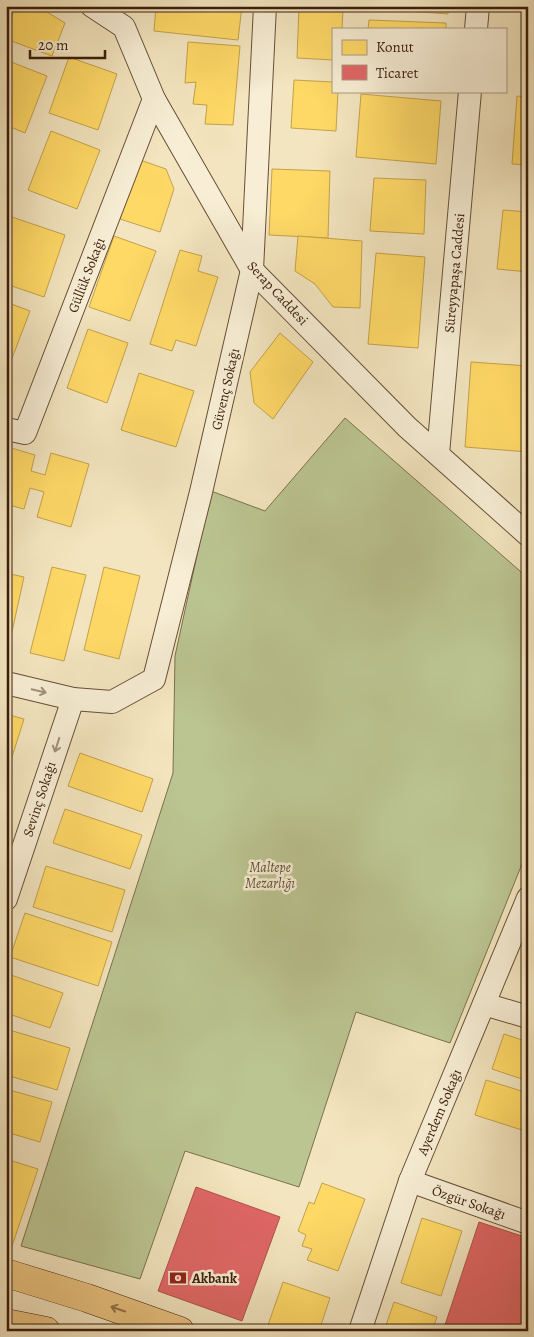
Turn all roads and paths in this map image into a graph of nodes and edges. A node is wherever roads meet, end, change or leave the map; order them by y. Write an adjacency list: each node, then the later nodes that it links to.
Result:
1 (92, 6): 6 (street, Serap Caddesi)
2 (264, 6): 7 (street, Güvenç Sokağı)
3 (478, 6): 4 (street)
4 (476, 28)
5 (470, 92): 9 (street, Süreyyapaşa Caddesi)
6 (154, 99): 7 (street, Serap Caddesi); 8 (street, Güllük Sokağı)
7 (252, 270): 9 (street, Serap Caddesi); 12 (street, Güvenç Sokağı)
8 (6, 429)
9 (438, 454): 10 (street, Serap Caddesi)
10 (528, 535)
11 (6, 683): 12 (street, Güvenç Sokağı, one-way to 12)
12 (73, 699): 14 (street, Sevinç Sokağı, one-way to 14)
13 (528, 898): 15 (street, Ayerdem Sokağı)
14 (6, 899)
15 (484, 1004): 16 (street); 17 (street, Ayerdem Sokağı)
16 (528, 1017)
17 (410, 1181): 18 (street, Özgür Sokağı); 23 (street, Ayerdem Sokağı)
18 (528, 1223)
19 (6, 1273): 22 (main road, one-way to 19)
20 (6, 1323): 21 (main road)
21 (46, 1331)
22 (180, 1331)
23 (360, 1331)

